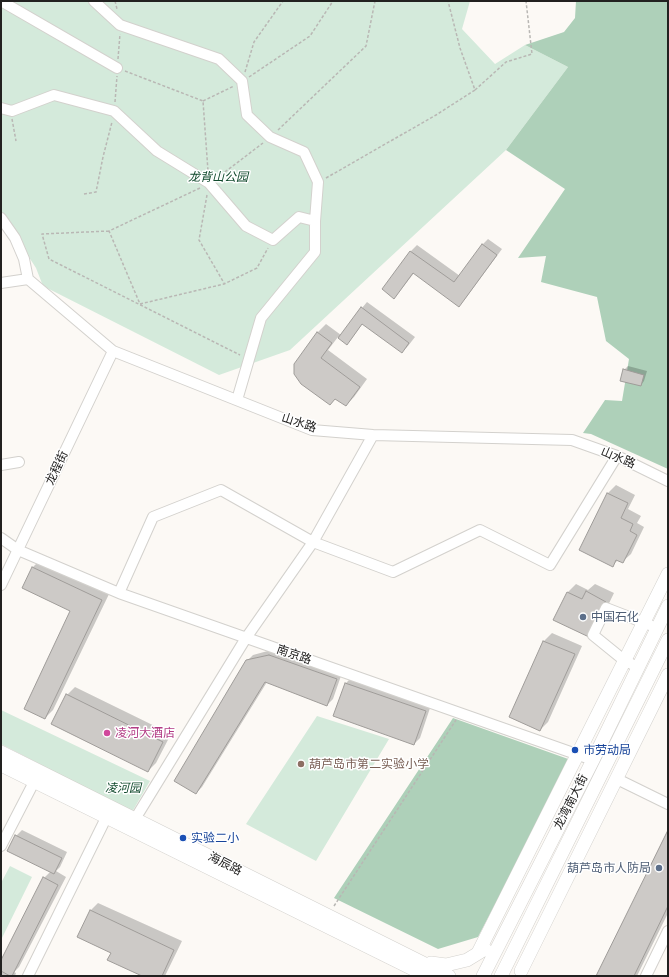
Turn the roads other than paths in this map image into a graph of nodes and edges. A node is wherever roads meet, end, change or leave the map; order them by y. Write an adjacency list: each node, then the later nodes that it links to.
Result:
1 (1, 1): 3 (street)
2 (94, 1): 6 (street)
3 (117, 68)
4 (1, 108): 6 (street)
5 (1, 218): 7 (street)
6 (315, 221): 10 (street)
7 (28, 279): 8 (street); 9 (street, 山水路)
8 (1, 283)
9 (113, 351): 10 (street, 山水路); 18 (street, 龙程街)
10 (237, 400): 11 (street, 山水路)
11 (373, 435): 12 (street, 山水路); 17 (street)
12 (617, 456): 15 (street, 山水路); 17 (street)
13 (19, 462): 14 (street)
14 (1, 465)
15 (668, 481)
16 (1, 538): 18 (street, 南京路)
17 (313, 542): 21 (street); 25 (street)
18 (18, 550): 20 (street, 龙程街); 21 (street, 南京路)
19 (668, 574): 23 (main road)
20 (1, 584)
21 (119, 593): 25 (street, 南京路)
22 (668, 606): 24 (main road, 龙湾南大街)
23 (644, 622): 24 (street); 27 (main road); 27 (street)
24 (657, 628): 28 (main road, 龙湾南大街)
25 (246, 638): 33 (street, 南京路); 40 (street)
26 (666, 648): 42 (main road, 龙湾南大街)
27 (624, 661): 28 (street); 30 (main road)
28 (638, 667): 31 (main road, 龙湾南大街)
29 (668, 675): 36 (main road)
30 (598, 715): 31 (main road); 33 (main road)
31 (611, 722): 34 (main road, 龙湾南大街)
32 (1, 752): 40 (main road, 海辰路)
33 (578, 755): 34 (street, 南京路); 47 (main road)
34 (593, 760): 44 (main road, 龙湾南大街)
35 (1, 765): 37 (main road, 海辰路)
36 (616, 779): 38 (street); 43 (main road)
37 (34, 782): 39 (main road, 海辰路); 41 (street)
38 (668, 804)
39 (106, 818): 48 (main road, 海辰路); 50 (street)
40 (135, 819): 48 (main road, 海辰路)
41 (1, 846)
42 (554, 869): 43 (main road); 46 (main road, 龙湾南大街)
43 (569, 876): 49 (main road)
44 (511, 921): 47 (main road); 53 (main road, 龙湾南大街)
45 (668, 931): 55 (street)
46 (518, 943): 49 (main road); 54 (main road, 龙湾南大街)
47 (478, 953): 48 (main road)
48 (416, 968): 51 (main road, 海辰路); 52 (main road, 海辰路)
49 (522, 973)
50 (28, 976)
51 (427, 976)
52 (449, 976)
53 (483, 976)
54 (501, 976)
55 (646, 976)

